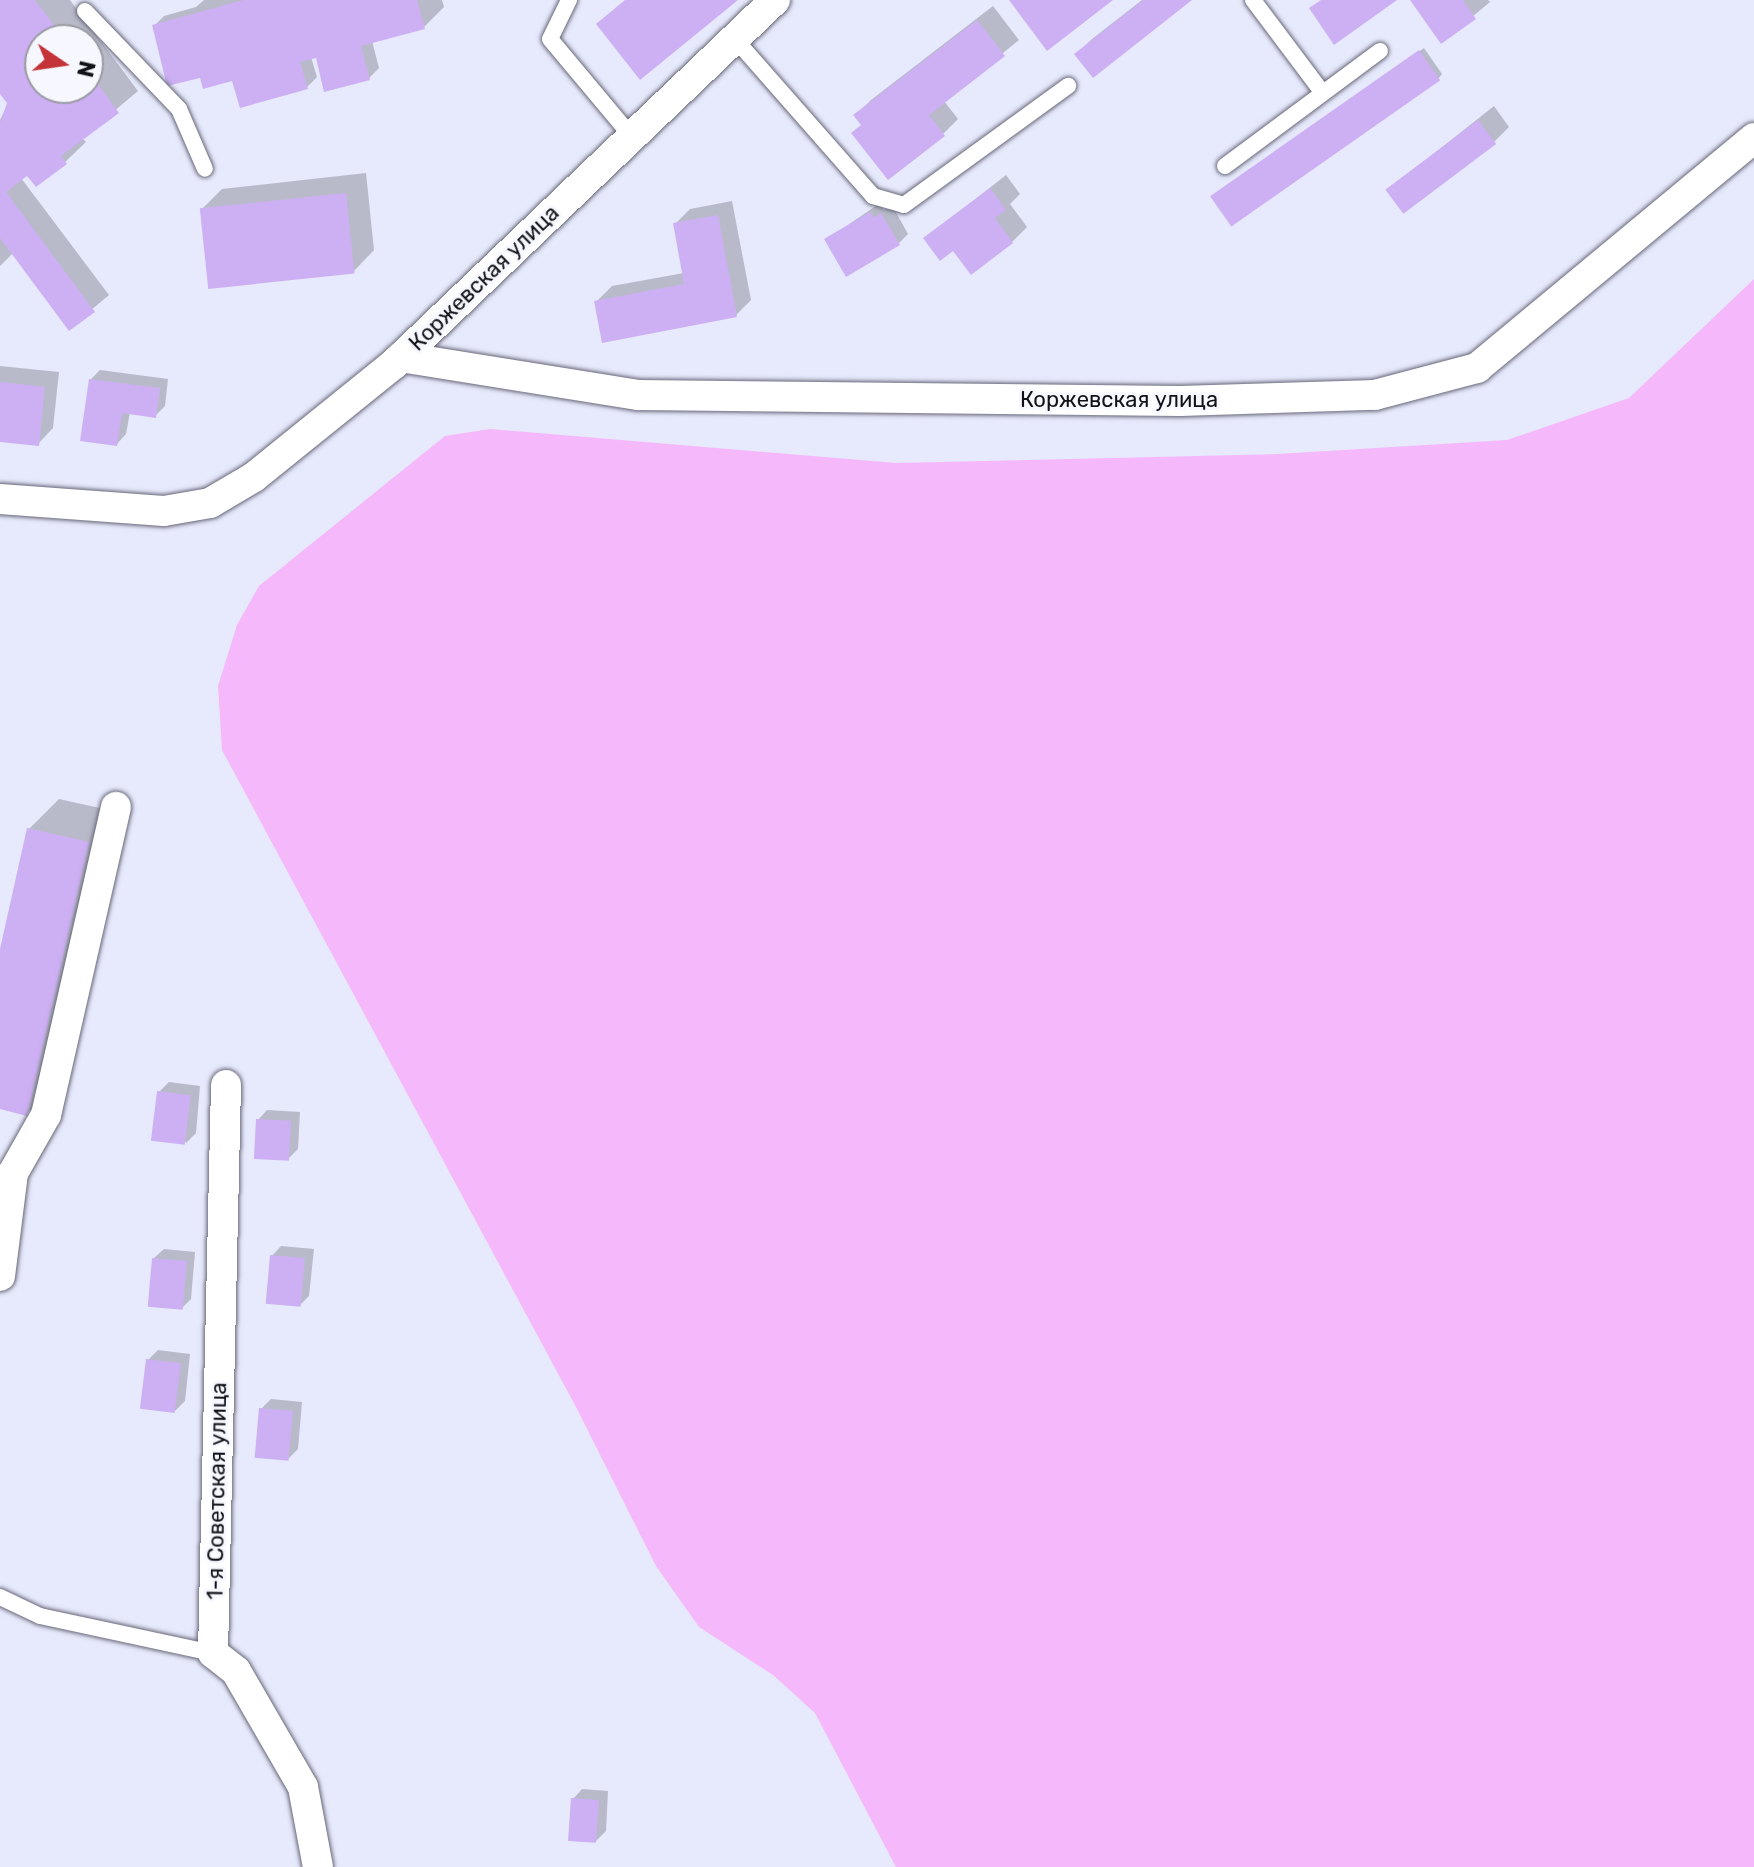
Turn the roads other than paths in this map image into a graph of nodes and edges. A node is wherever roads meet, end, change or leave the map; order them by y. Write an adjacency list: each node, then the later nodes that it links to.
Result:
1 (569, 0): 9 (lane)
2 (775, 0): 5 (street, Коржевская улица)
3 (1253, 0): 8 (lane)
4 (85, 11): 12 (lane)
5 (735, 39): 7 (lane); 9 (street, Коржевская улица)
6 (1380, 51): 8 (lane)
7 (1068, 86)
8 (1322, 92): 11 (lane)
9 (632, 137): 13 (street, Коржевская улица)
10 (1754, 138): 13 (street, Коржевская улица)
11 (1225, 166)
12 (205, 169)
13 (401, 357): 14 (street, Коржевская улица)
14 (0, 499)
15 (116, 807): 17 (street)
16 (226, 1085): 19 (street, 1-я Советская улица)
17 (0, 1276)
18 (0, 1597): 19 (lane)
19 (213, 1653): 20 (street)
20 (318, 1867)

